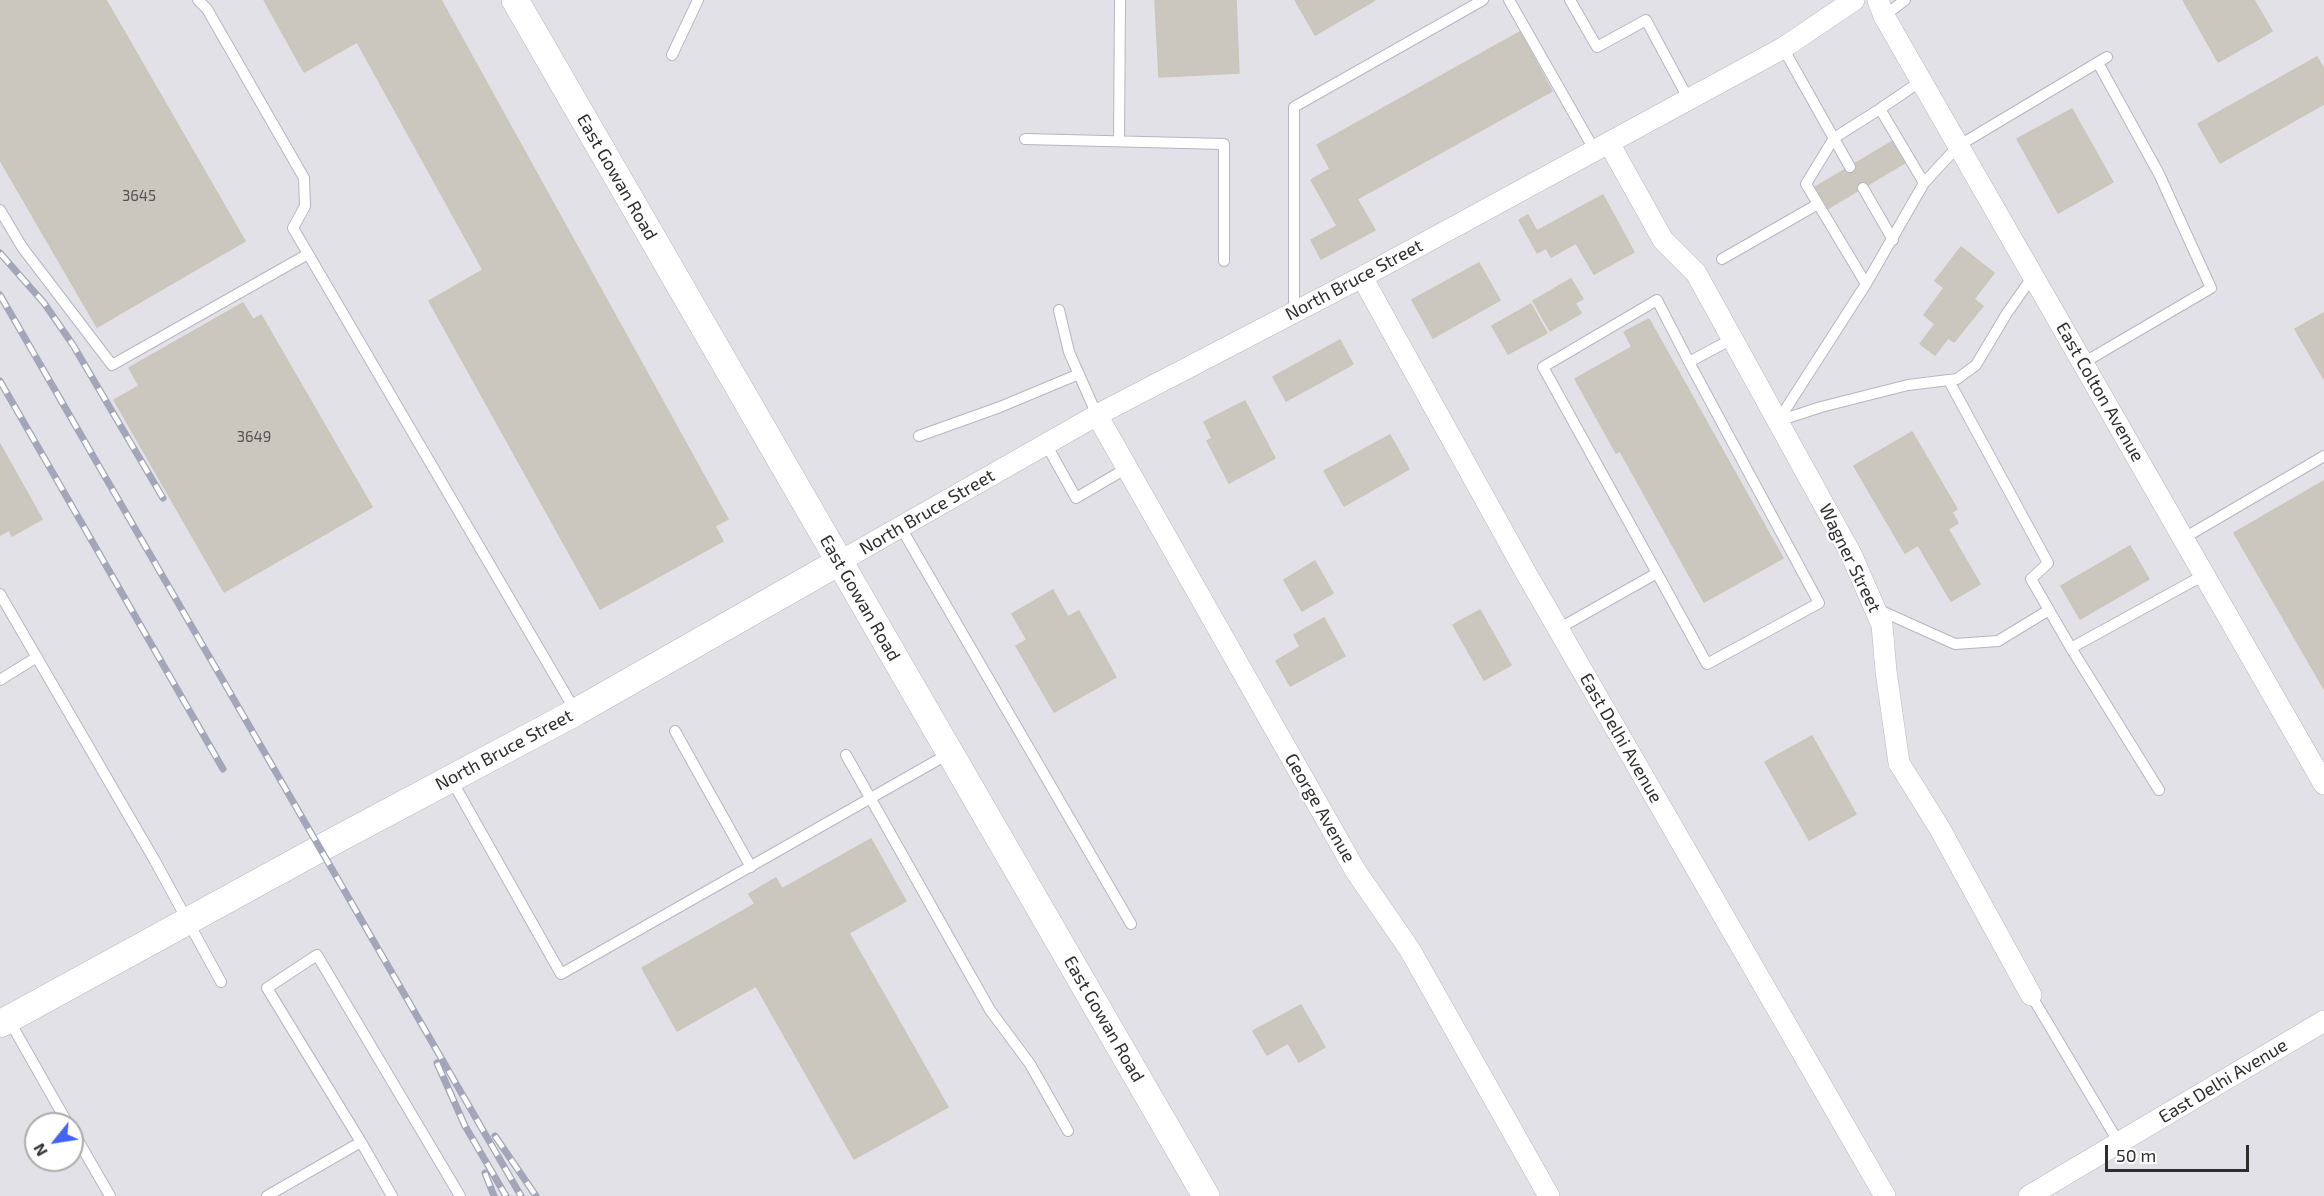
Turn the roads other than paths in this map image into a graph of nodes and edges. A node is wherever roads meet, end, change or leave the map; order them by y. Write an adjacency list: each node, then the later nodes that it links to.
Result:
1 (198, 0): 10 (lane)
2 (515, 0): 49 (street, East Gowan Road)
3 (698, 0): 13 (lane)
4 (1120, 0): 19 (lane)
5 (1483, 0): 35 (lane)
6 (1509, 0): 21 (lane)
7 (1570, 0): 15 (lane)
8 (1854, 0): 12 (street, North Bruce Street)
9 (1905, 0): 11 (lane)
10 (207, 4): 28 (lane)
11 (1881, 8): 14 (street, East Colton Avenue)
12 (1783, 48): 15 (street, North Bruce Street); 17 (lane)
13 (672, 55)
14 (1921, 81): 16 (lane); 20 (street, East Colton Avenue)
15 (1689, 100): 21 (street, North Bruce Street)
16 (1880, 109): 17 (lane); 23 (lane)
17 (1834, 138): 22 (lane); 25 (lane)
18 (1025, 139): 19 (lane)
19 (1119, 141): 30 (lane)
20 (1958, 146): 23 (lane); 31 (street, East Colton Avenue); 38 (lane)
21 (1602, 147): 32 (street, North Bruce Street); 36 (street, Wagner Street)
22 (1850, 166)
23 (1924, 183): 27 (lane)
24 (1863, 188): 27 (lane)
25 (1818, 204): 29 (lane); 33 (lane)
26 (0, 210): 28 (lane)
27 (1893, 240): 33 (lane)
28 (308, 254): 59 (lane)
29 (1722, 259)
30 (1224, 261)
31 (2033, 276): 38 (street, East Colton Avenue); 40 (lane)
32 (1362, 277): 35 (street, North Bruce Street); 55 (street, East Delhi Avenue)
33 (1866, 284): 42 (lane)
34 (1059, 310): 39 (lane)
35 (1294, 313): 41 (street, North Bruce Street)
36 (1732, 339): 37 (lane); 42 (street, Wagner Street)
37 (1689, 362): 50 (lane); 50 (lane)
38 (2083, 363): 48 (street, East Colton Avenue)
39 (1079, 374): 41 (lane); 43 (lane)
40 (1949, 381): 42 (lane); 54 (lane)
41 (1097, 415): 44 (street, North Bruce Street); 46 (street, George Avenue)
42 (1778, 421): 53 (street, Wagner Street)
43 (919, 436)
44 (1046, 444): 46 (lane); 47 (street, North Bruce Street)
45 (2324, 456): 48 (lane)
46 (1127, 468): 84 (street, George Avenue)
47 (900, 526): 49 (street, North Bruce Street); 69 (lane)
48 (2184, 538): 51 (street, East Colton Avenue)
49 (839, 562): 59 (street, North Bruce Street); 61 (street, East Gowan Road)
50 (1657, 573): 55 (lane)
51 (2204, 575): 56 (lane); 64 (street, East Colton Avenue)
52 (0, 594): 57 (lane)
53 (1875, 608): 54 (lane); 71 (street, Wagner Street)
54 (2049, 610): 56 (lane)
55 (1558, 629): 85 (street, East Delhi Avenue)
56 (2071, 648): 65 (lane)
57 (37, 657): 58 (lane); 68 (lane)
58 (0, 680)
59 (576, 712): 63 (street, North Bruce Street)
60 (675, 731): 67 (lane)
61 (950, 753): 66 (lane); 83 (street, East Gowan Road)
62 (846, 755): 66 (lane)
63 (451, 778): 67 (lane); 68 (street, North Bruce Street)
64 (2324, 784)
65 (2159, 790)
66 (871, 799): 67 (lane); 75 (lane)
67 (751, 867)
68 (187, 921): 70 (lane); 73 (street, North Bruce Street)
69 (1131, 924)
70 (221, 982)
71 (2031, 995): 77 (lane)
72 (2324, 1021): 77 (street, East Delhi Avenue)
73 (4, 1022): 74 (lane)
74 (60, 1112)
75 (1068, 1131)
76 (361, 1142): 80 (lane); 81 (lane); 82 (lane)
77 (2119, 1143): 86 (street, East Delhi Avenue)
78 (84, 1151): 79 (lane)
79 (110, 1196)
80 (267, 1196)
81 (392, 1196)
82 (460, 1196)
83 (1206, 1196)
84 (1549, 1196)
85 (1885, 1196)
86 (2030, 1196)

